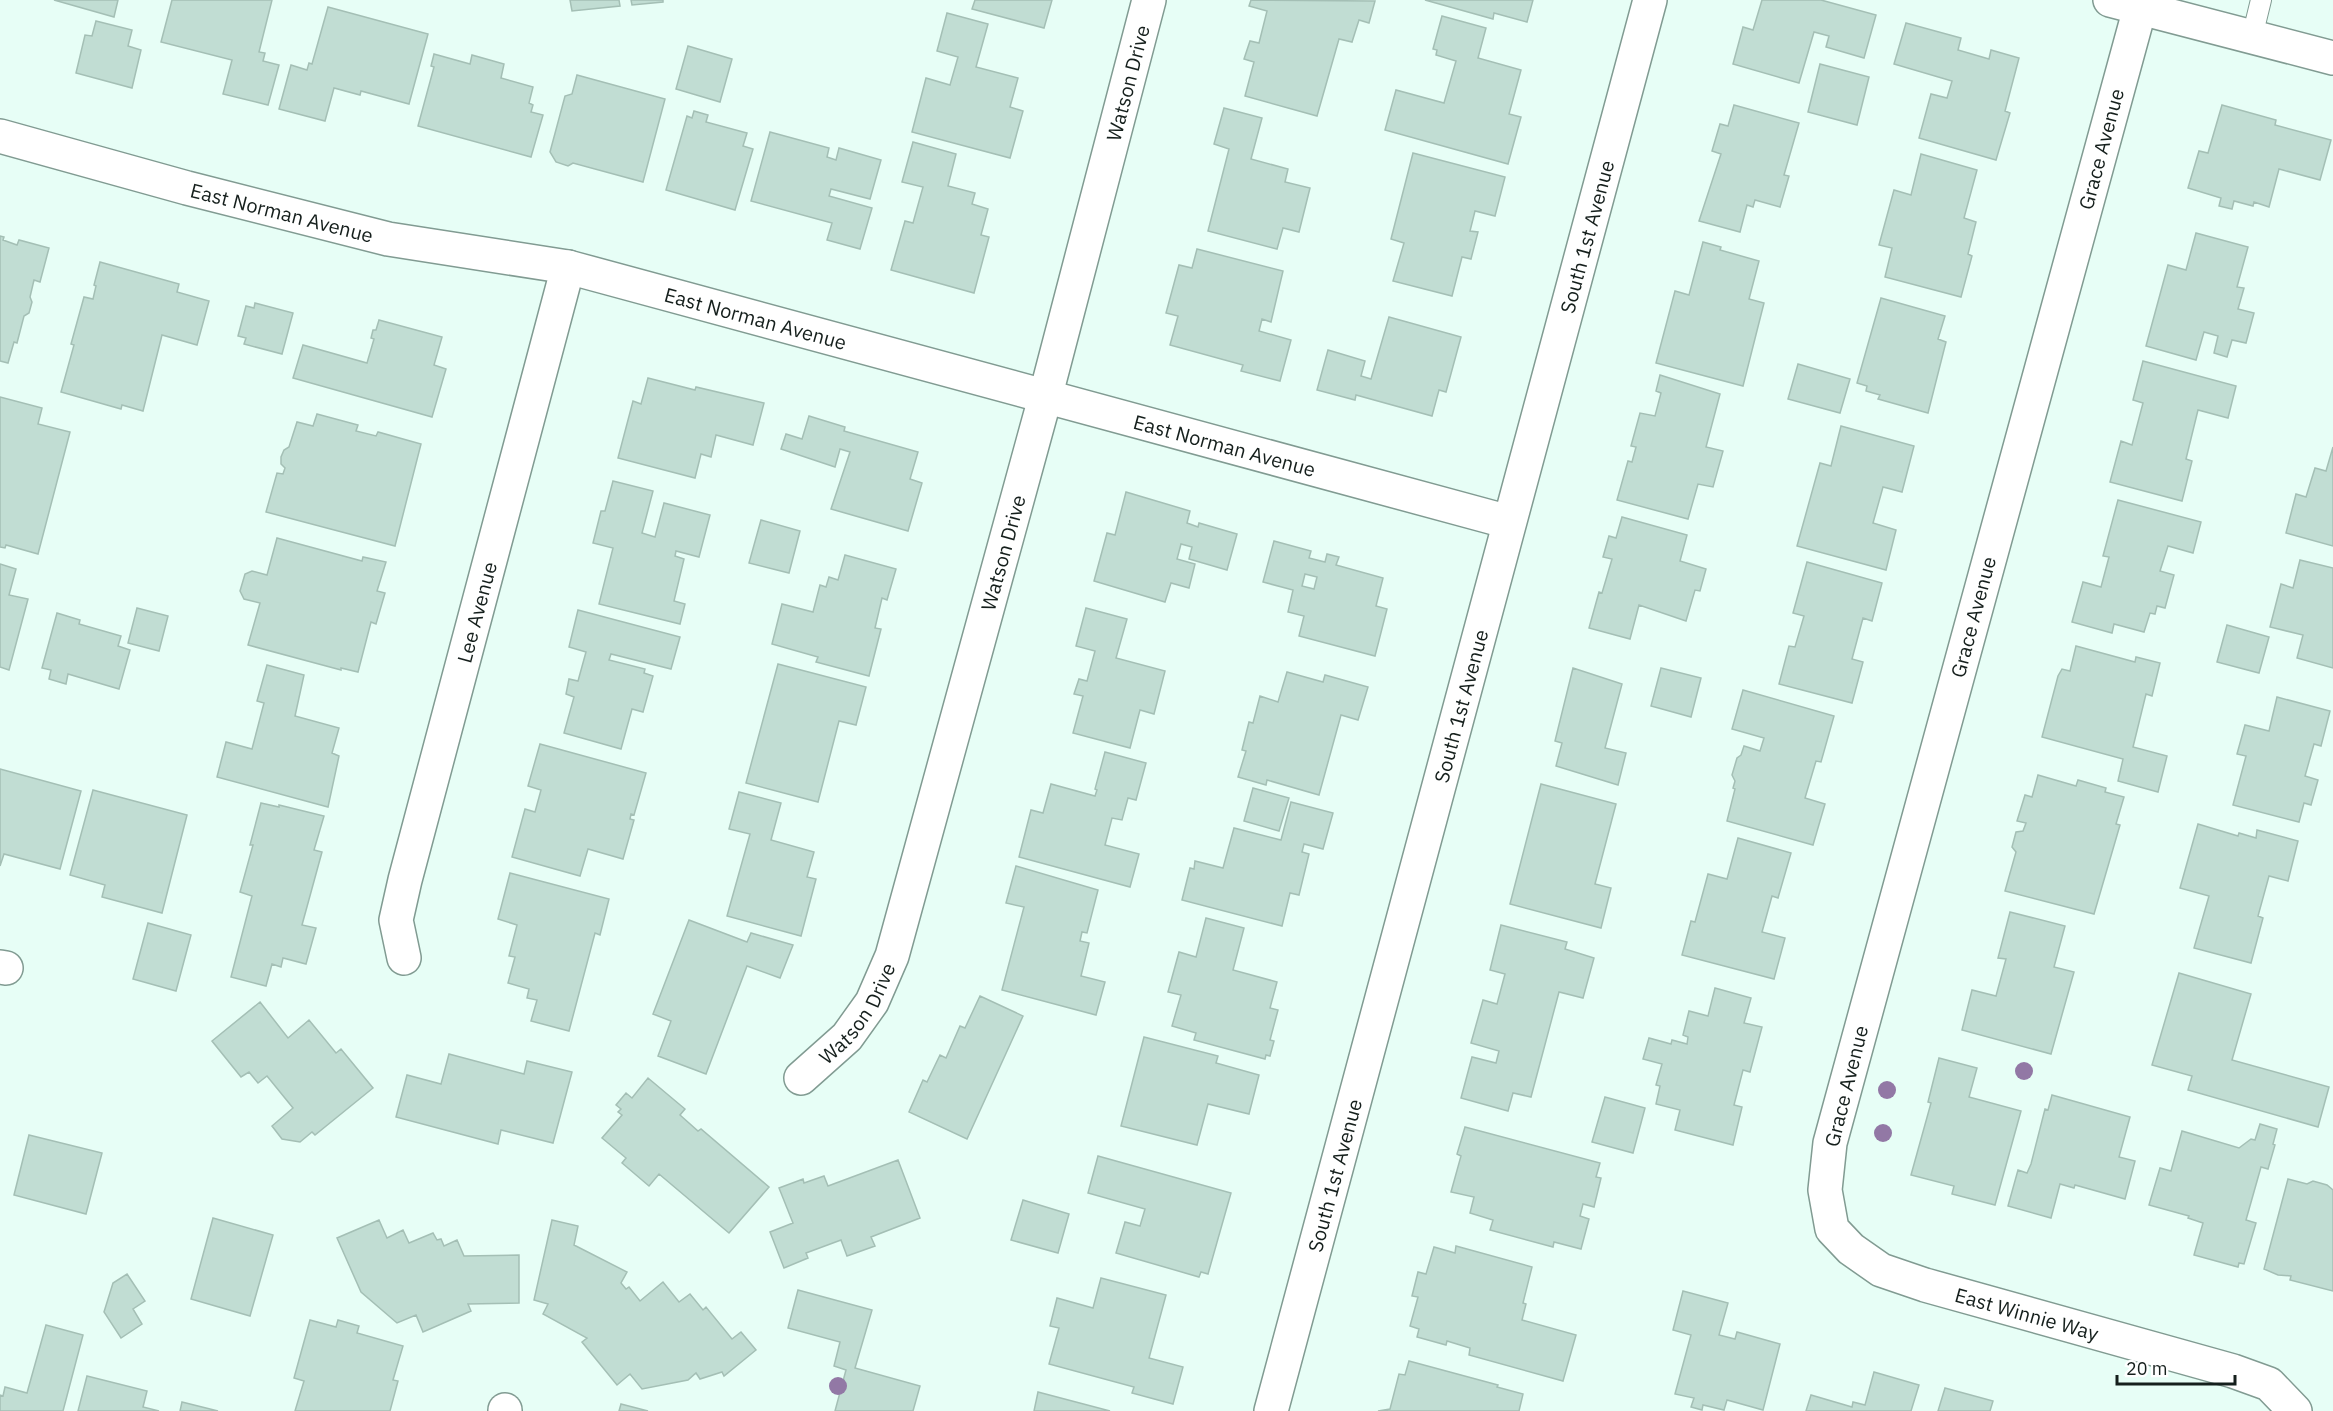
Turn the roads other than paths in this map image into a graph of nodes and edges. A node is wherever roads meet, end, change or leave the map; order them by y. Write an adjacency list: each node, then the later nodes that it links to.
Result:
1 (1149, 0): 9 (street, Watson Drive)
2 (1650, 0): 10 (street, South 1st Avenue)
3 (2261, 0): 5 (lane)
4 (2125, 4): 5 (street); 13 (street, Grace Avenue)
5 (2252, 37): 6 (street)
6 (2333, 58)
7 (0, 136): 8 (street, East Norman Avenue)
8 (568, 267): 9 (street, East Norman Avenue); 11 (street, Lee Avenue)
9 (1045, 398): 10 (street, East Norman Avenue); 12 (street, Watson Drive)
10 (1509, 522): 14 (street, South 1st Avenue)
11 (404, 958)
12 (801, 1078)
13 (1832, 1229): 15 (street, East Winnie Way)
14 (1270, 1411)
15 (2295, 1411)

